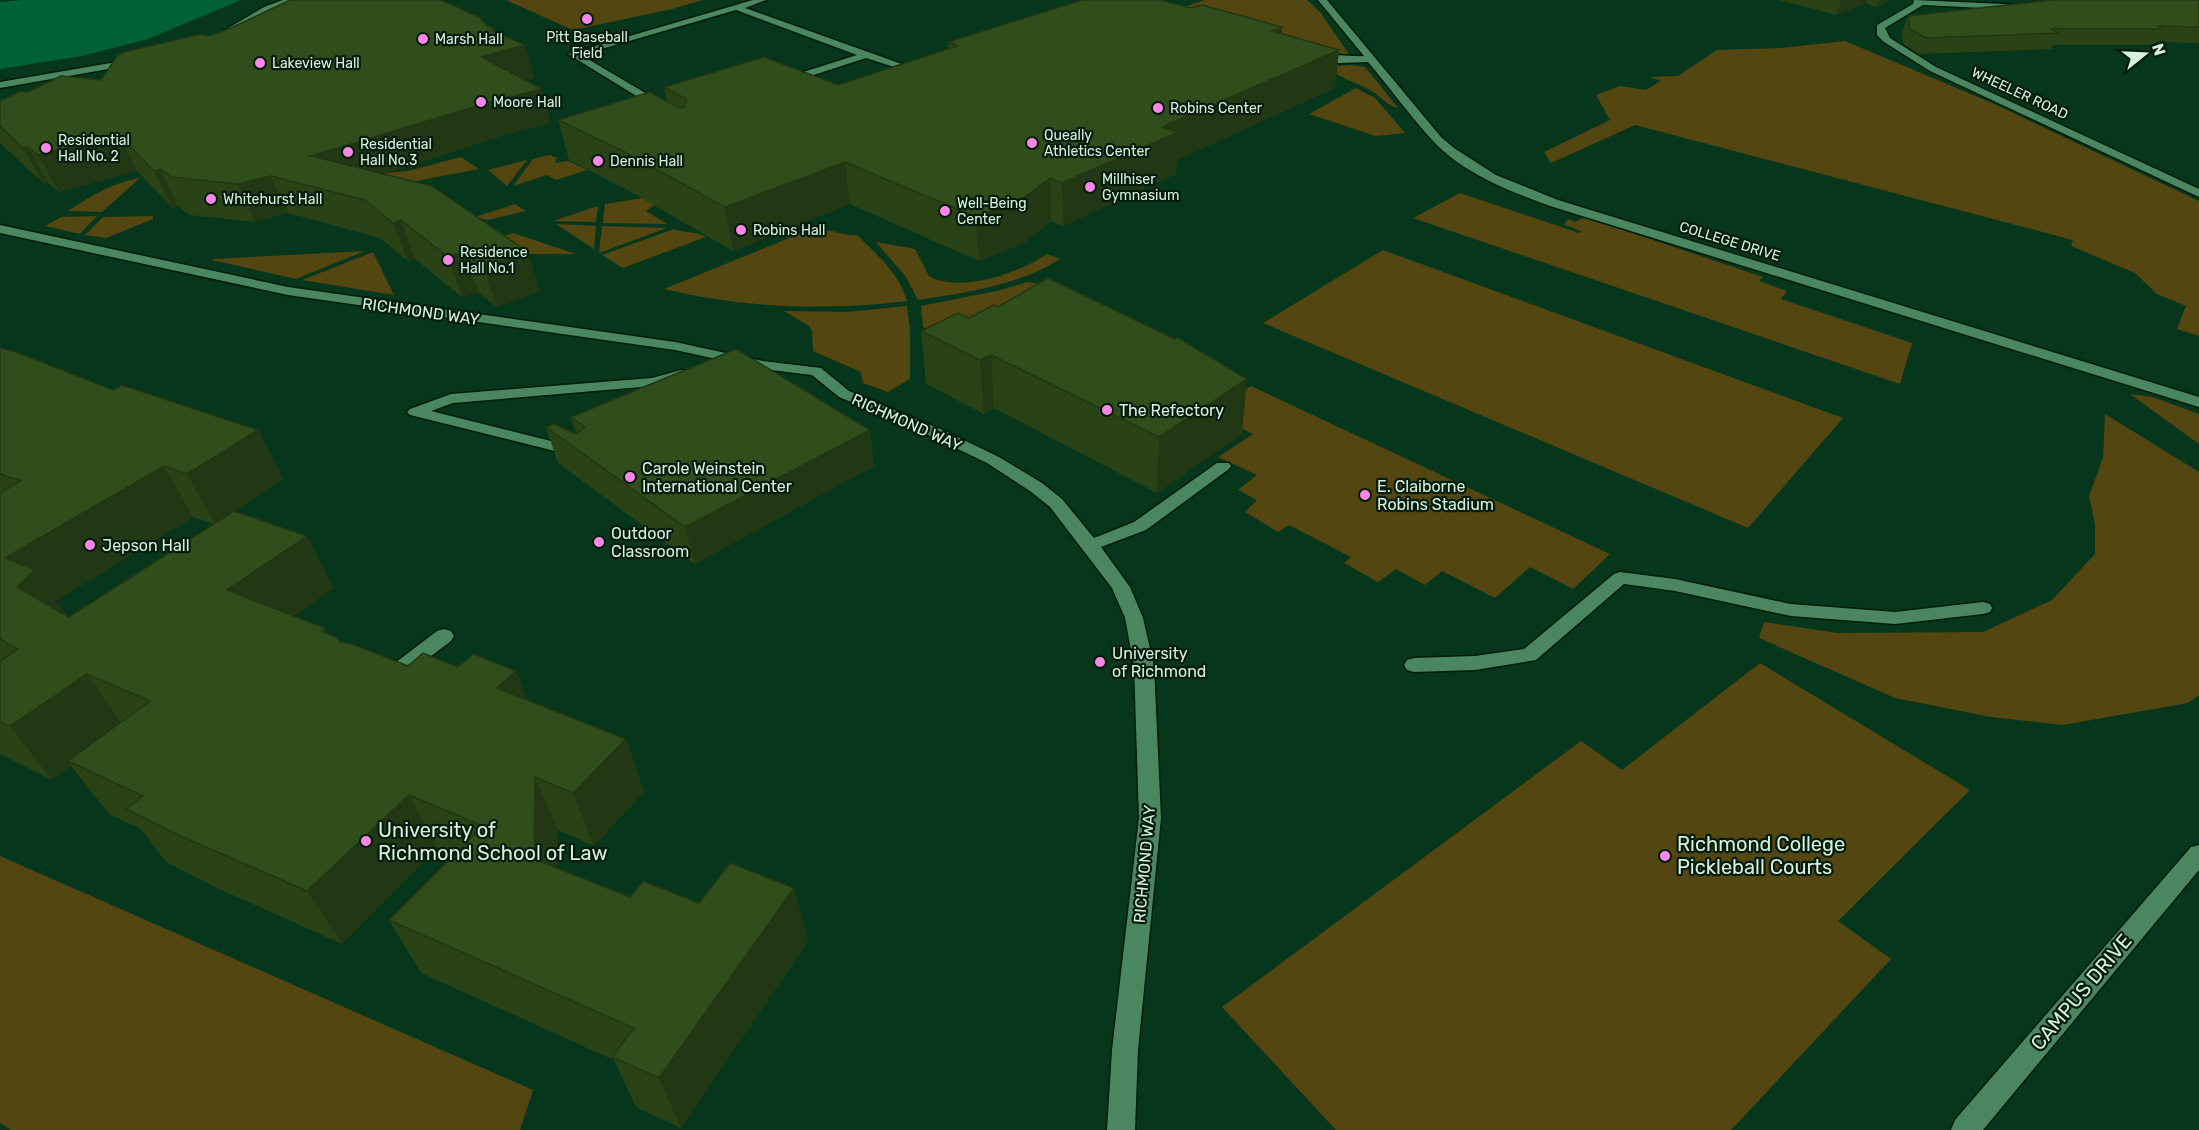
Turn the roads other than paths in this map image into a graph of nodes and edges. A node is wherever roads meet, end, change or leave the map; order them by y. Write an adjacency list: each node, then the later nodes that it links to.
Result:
1 (291, 0): 8 (street)
2 (762, 0): 7 (street)
3 (1322, 0): 11 (street, COLLEGE DRIVE)
4 (1905, 0): 5 (street)
5 (1922, 1): 6 (street); 17 (street, WHEELER ROAD)
6 (2035, 7)
7 (738, 8): 10 (street); 16 (street)
8 (211, 41)
9 (1300, 54): 11 (street)
10 (867, 55): 13 (street); 14 (street)
11 (1371, 58): 20 (street, COLLEGE DRIVE)
12 (147, 60): 15 (street)
13 (927, 73)
14 (777, 83)
15 (0, 85)
16 (670, 112)
17 (2199, 193)
18 (0, 229): 19 (street, RICHMOND WAY)
19 (701, 363): 21 (street); 23 (street, RICHMOND WAY)
20 (2199, 402)
21 (586, 463)
22 (1224, 466): 23 (street)
23 (1091, 545): 29 (street, RICHMOND WAY)
24 (1983, 608): 26 (street)
25 (444, 636): 27 (street)
26 (1414, 665)
27 (375, 688)
28 (2199, 854): 30 (street, CAMPUS DRIVE)
29 (1121, 1130)
30 (1965, 1130)

